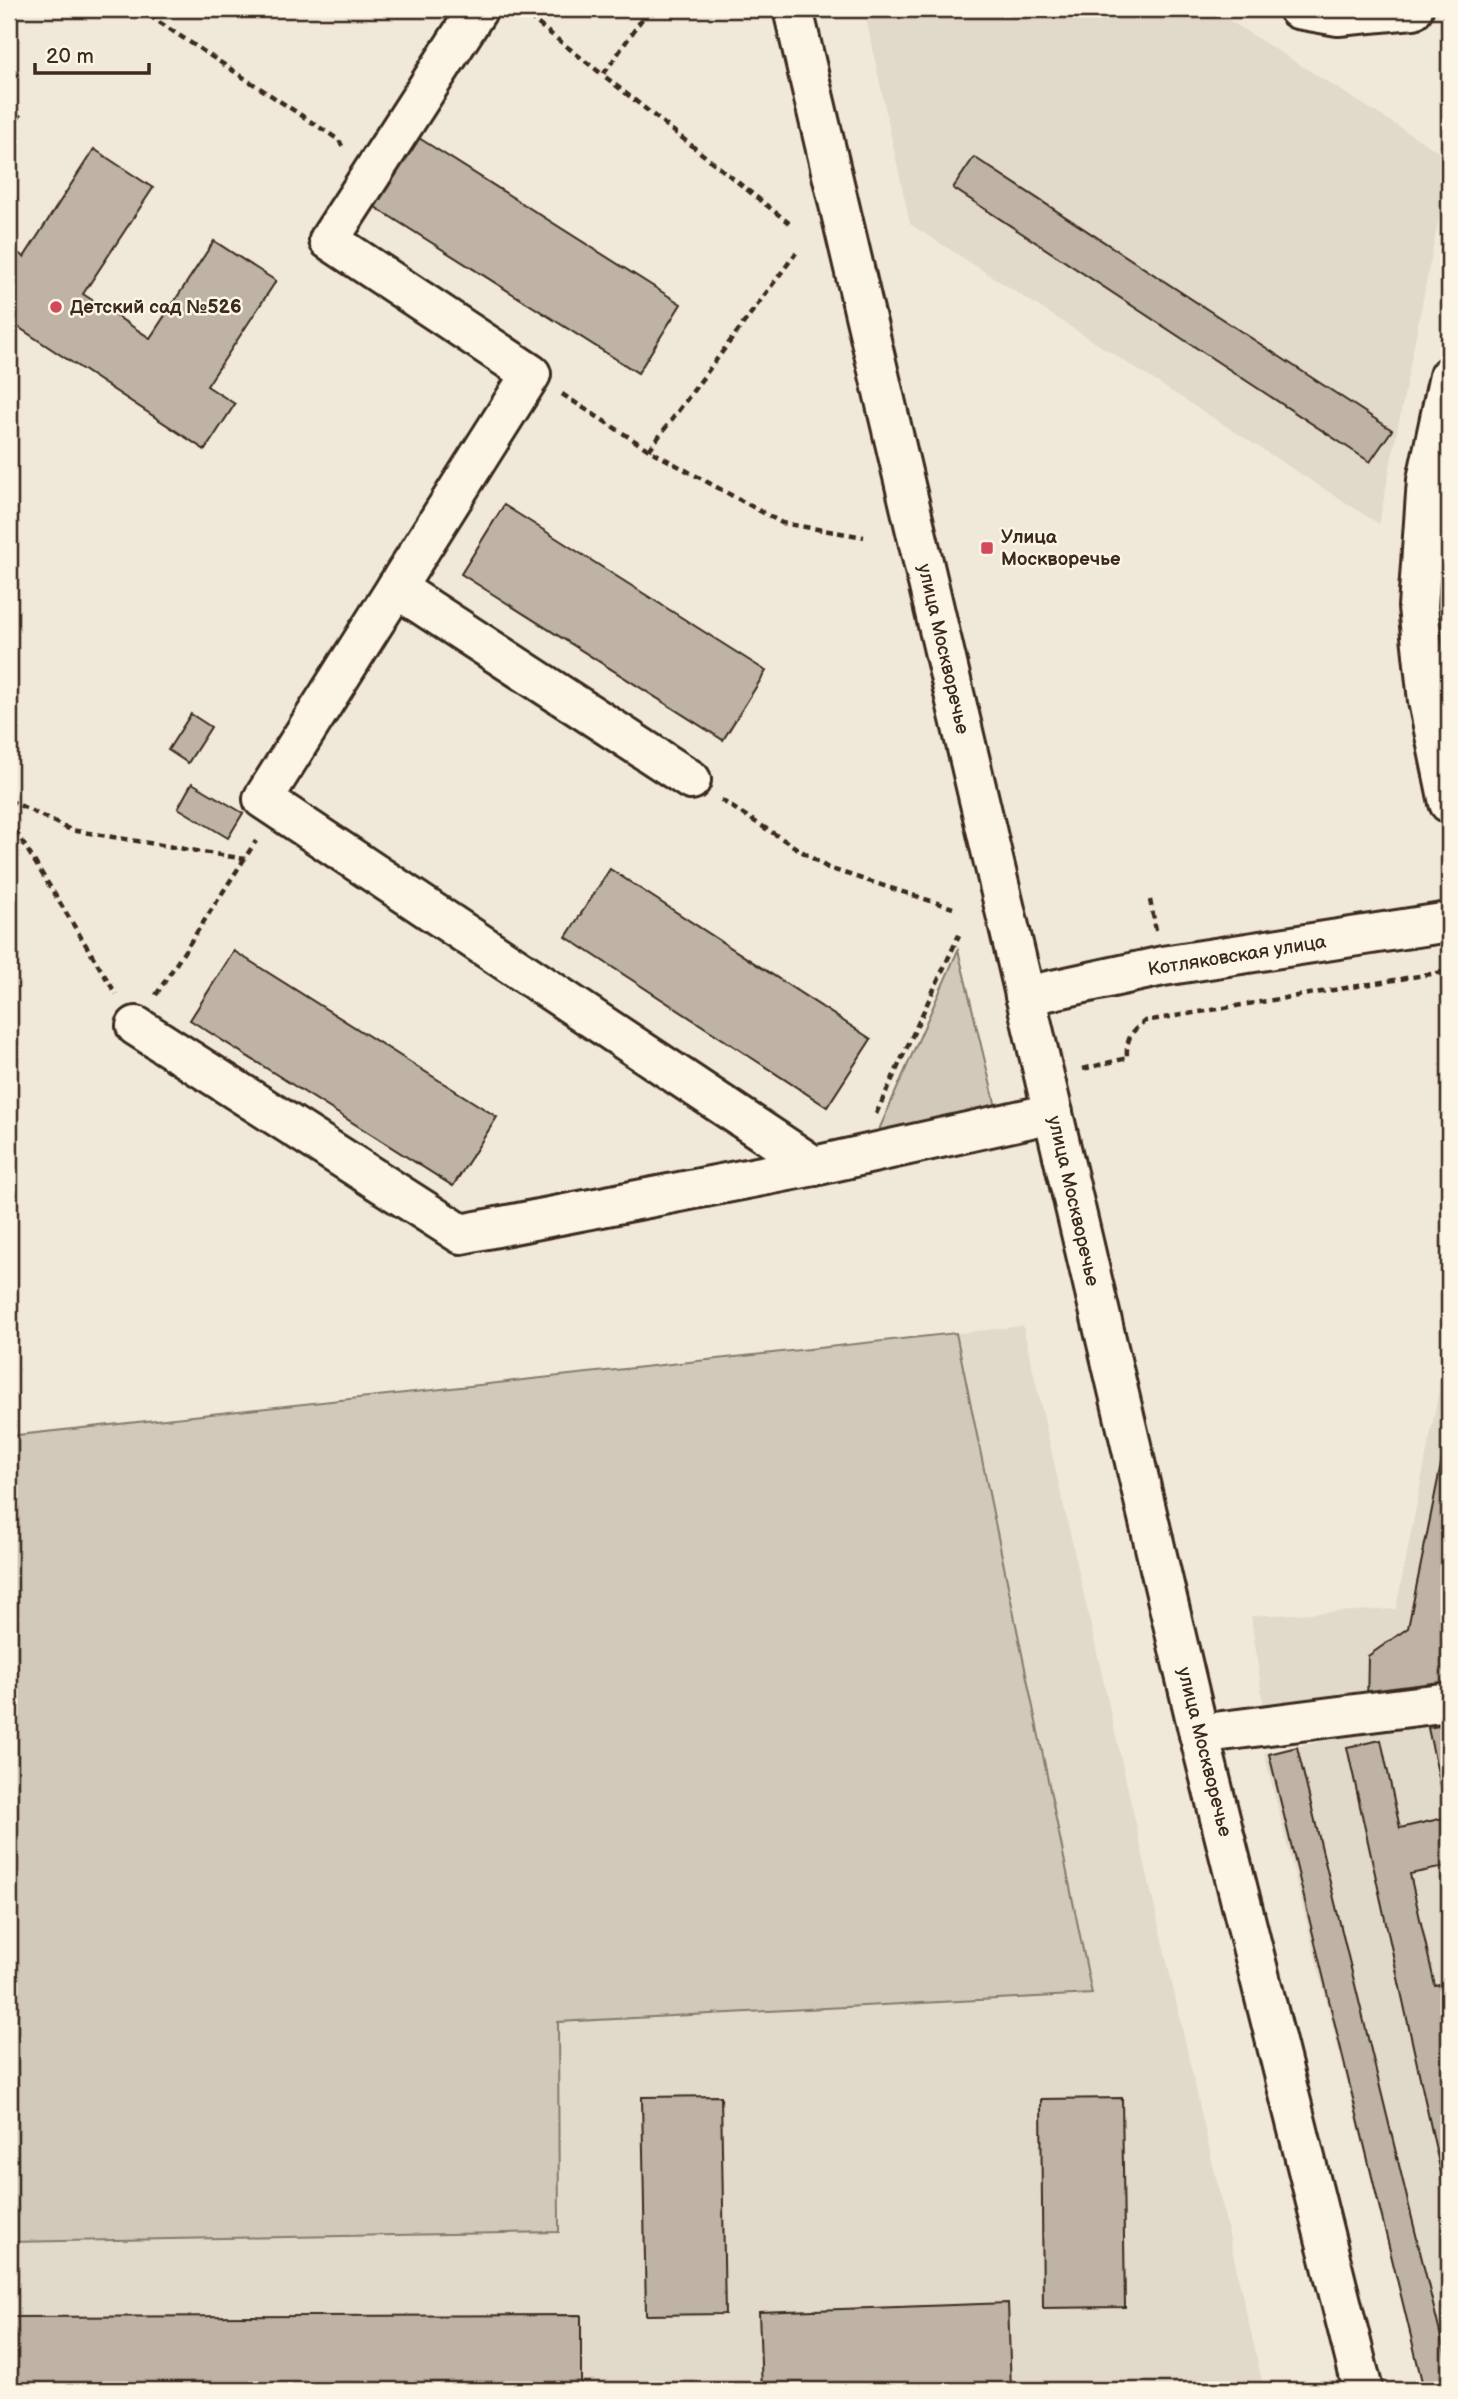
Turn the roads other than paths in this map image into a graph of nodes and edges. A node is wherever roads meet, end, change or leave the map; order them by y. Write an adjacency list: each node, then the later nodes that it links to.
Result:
1 (478, 9): 7 (main road)
2 (793, 9): 11 (main road, улица Москворечье)
3 (1298, 9): 4 (main road)
4 (1413, 9)
5 (1449, 376): 6 (main road)
6 (1436, 549): 9 (main road)
7 (396, 588): 8 (main road); 14 (main road)
8 (691, 780)
9 (1449, 803)
10 (1449, 922): 11 (main road, Котляковская улица)
11 (1025, 996): 13 (main road, улица Москворечье)
12 (136, 1026): 14 (main road)
13 (1053, 1113): 14 (main road); 16 (main road, улица Москворечье)
14 (814, 1166)
15 (1449, 1702): 16 (main road)
16 (1199, 1734): 17 (main road, улица Москворечье)
17 (1363, 2390)

